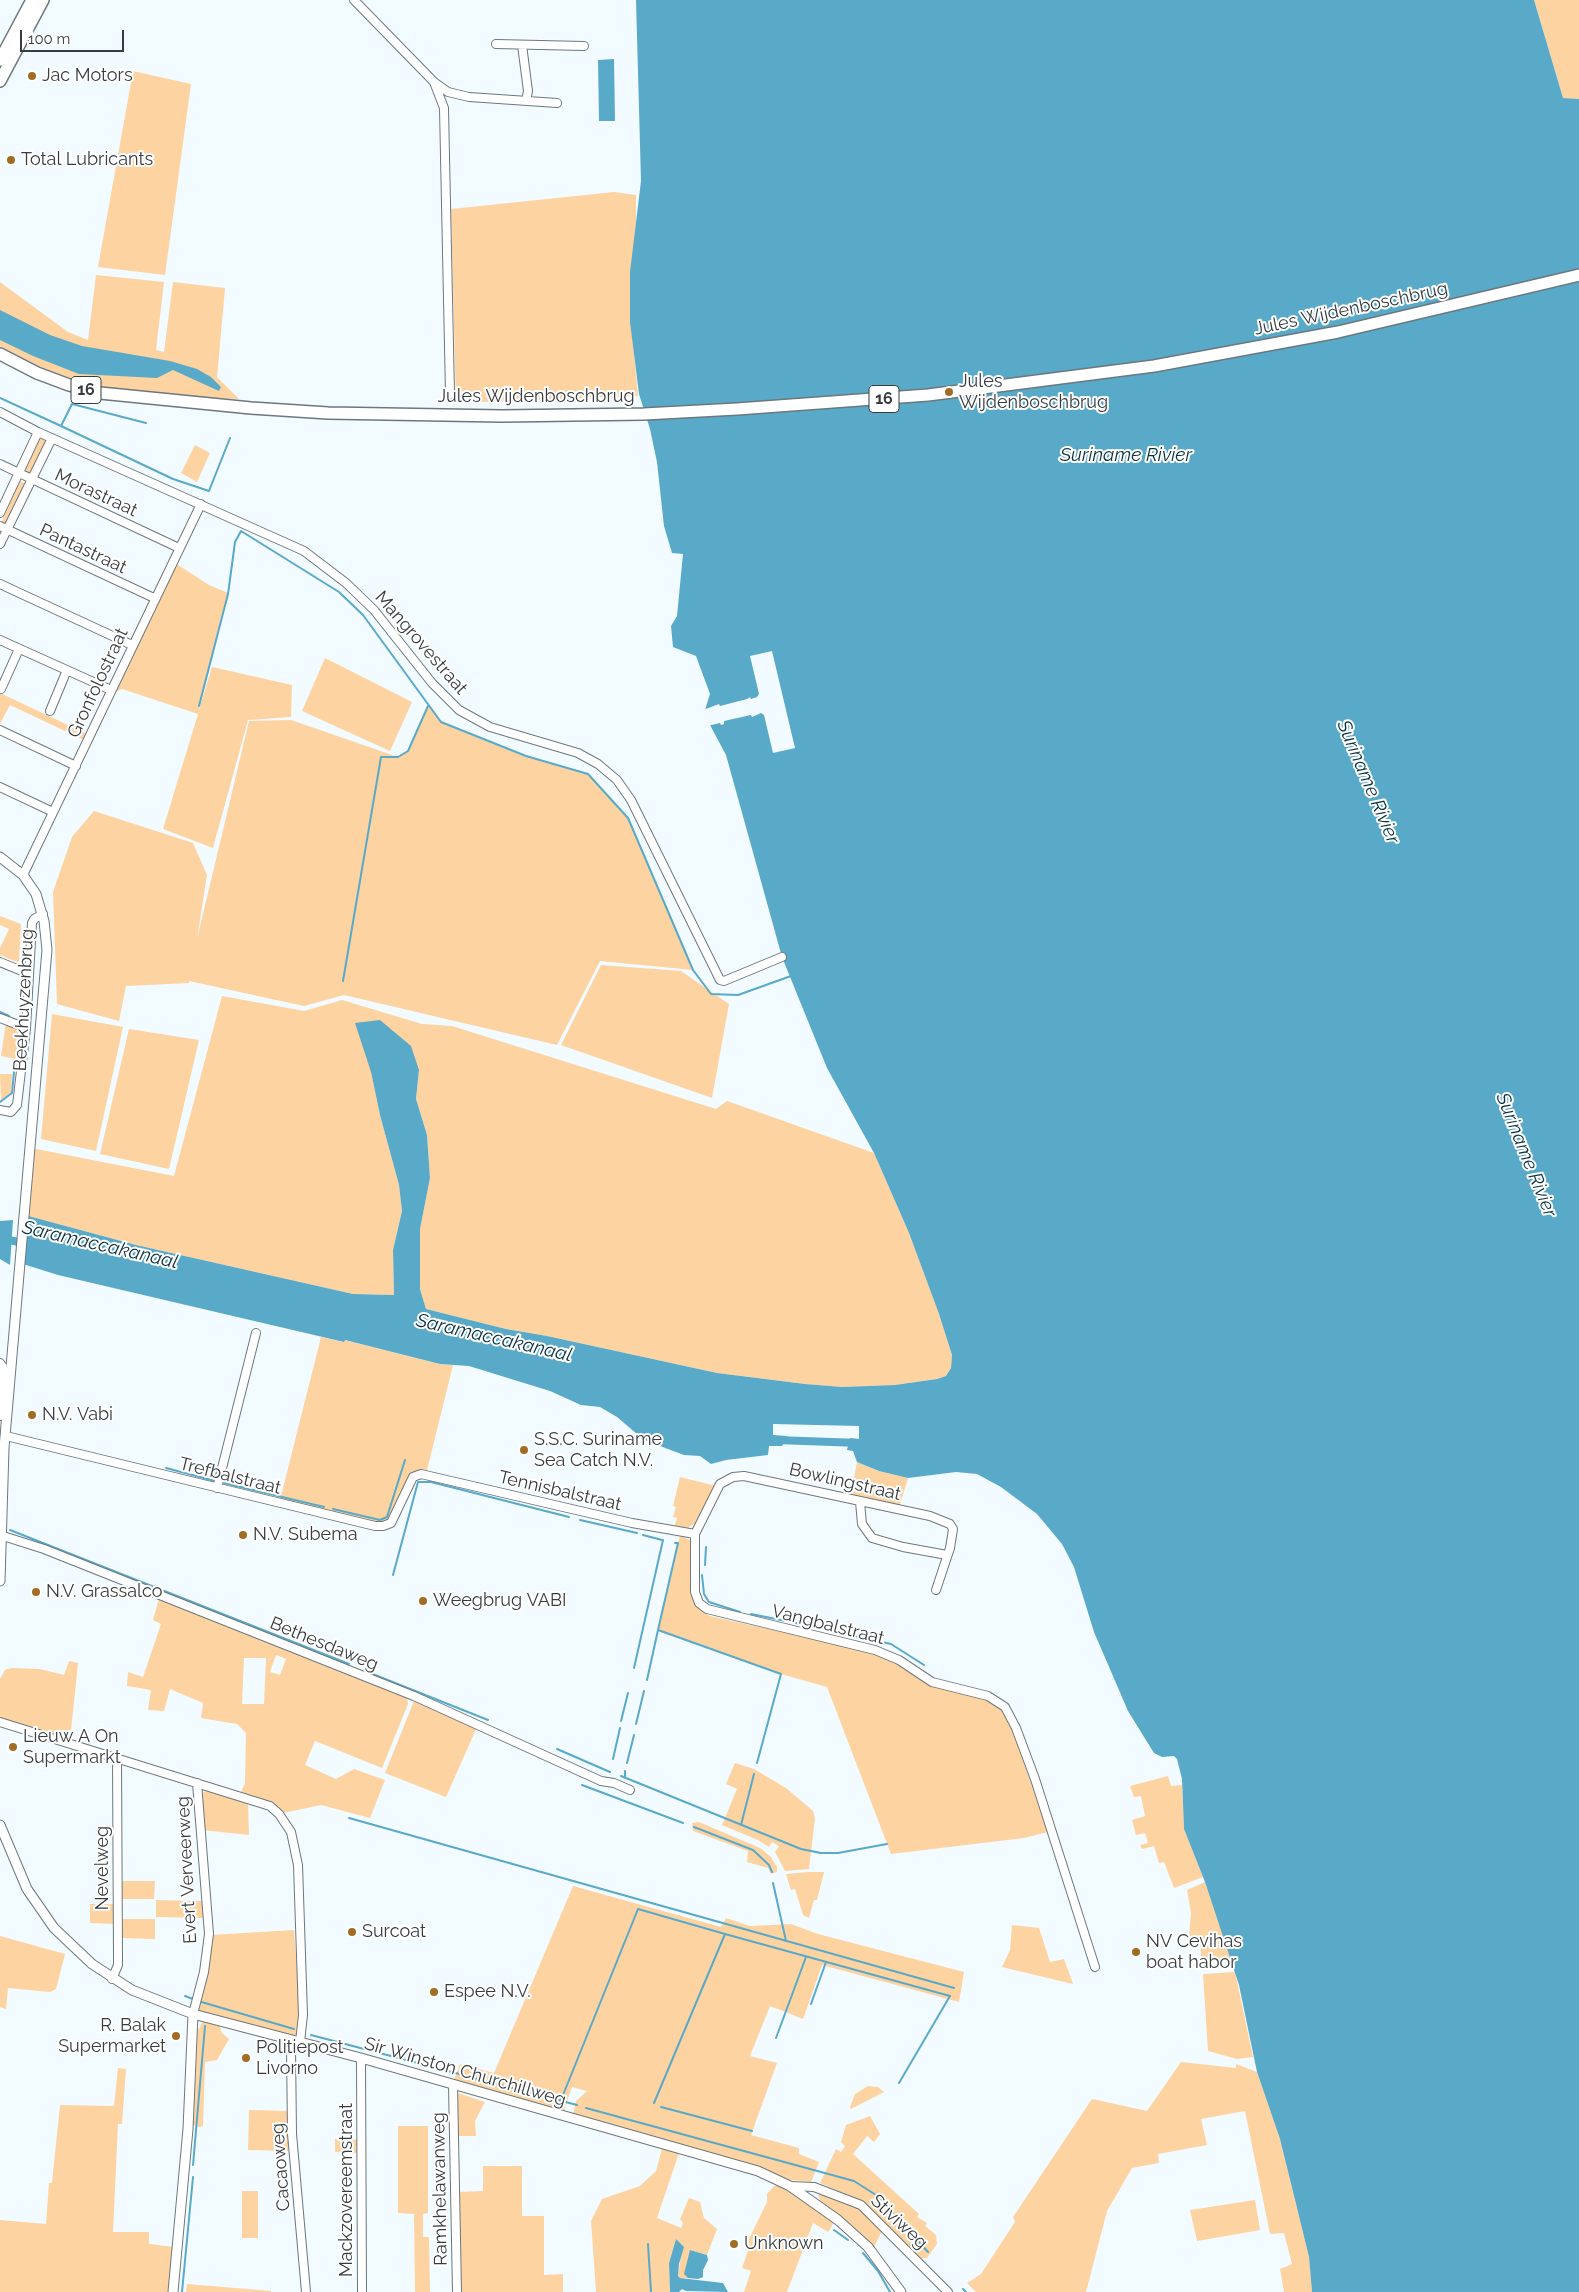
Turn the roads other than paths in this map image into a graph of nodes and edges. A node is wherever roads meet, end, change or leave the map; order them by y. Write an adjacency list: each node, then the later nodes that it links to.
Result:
1 (32, 0): 7 (main road)
2 (43, 0): 8 (main road)
3 (354, 0): 9 (street)
4 (496, 44): 5 (street)
5 (522, 45): 6 (street); 10 (street)
6 (584, 46)
7 (0, 60)
8 (0, 81)
9 (434, 82): 10 (street); 14 (street)
10 (526, 101): 11 (street)
11 (557, 103)
12 (1579, 274): 13 (main road, Jules Wijdenboschbrug / 16)
13 (0, 354)
14 (450, 394)
15 (0, 412): 16 (street, Mangrovestraat)
16 (38, 432): 17 (street, Mangrovestraat); 19 (street)
17 (52, 438): 20 (street); 21 (street, Mangrovestraat)
18 (0, 464): 19 (street, Morastraat)
19 (19, 473): 20 (street, Morastraat); 22 (street)
20 (32, 480): 23 (street); 25 (street, Morastraat)
21 (201, 504): 25 (street, Gronfolostraat); 42 (street, Mangrovestraat)
22 (0, 513)
23 (4, 528): 24 (street); 27 (street, Pantastraat)
24 (0, 544)
25 (179, 548): 27 (street, Gronfolostraat)
26 (0, 584): 29 (street)
27 (154, 598): 29 (street, Gronfolostraat)
28 (0, 640): 30 (street)
29 (132, 645): 33 (street, Gronfolostraat)
30 (19, 649): 31 (street); 32 (street)
31 (67, 670): 33 (street); 34 (street)
32 (1, 689)
33 (111, 690): 36 (street, Gronfolostraat)
34 (50, 711)
35 (0, 730): 36 (street)
36 (76, 766): 38 (street, Gronfolostraat)
37 (0, 787): 38 (street)
38 (53, 812): 40 (street, Gronfolostraat)
39 (0, 858): 40 (street)
40 (23, 875): 41 (street, Beekhuyzenbrug)
41 (43, 914): 44 (street); 51 (street, Beekhuyzenbrug)
42 (782, 957)
43 (0, 962): 44 (street)
44 (29, 974): 46 (street)
45 (0, 1018): 46 (street)
46 (26, 1028): 47 (street)
47 (0, 1110)
48 (256, 1333): 54 (street)
49 (0, 1363): 50 (street)
50 (0, 1416)
51 (4, 1431): 52 (street); 54 (street, Trefbalstraat)
52 (2, 1447): 57 (street)
53 (418, 1474): 54 (street, Trefbalstraat); 56 (street, Tennisbalstraat)
54 (217, 1488)
55 (860, 1502): 56 (street, Bowlingstraat); 58 (street); 58 (street, Bowlingstraat)
56 (695, 1534): 66 (street, Vangbalstraat)
57 (1, 1535): 59 (street); 64 (street, Bethesdaweg)
58 (948, 1555): 60 (street, Bowlingstraat)
59 (0, 1581)
60 (936, 1590)
61 (0, 1722): 62 (street, Cacaoweg)
62 (118, 1757): 63 (street, Cacaoweg); 67 (street, Nevelweg)
63 (197, 1783): 68 (street, Evert Verveerweg); 69 (street, Cacaoweg)
64 (630, 1790)
65 (0, 1825): 67 (street, Sir Winston Churchillweg)
66 (1095, 1967)
67 (112, 1979): 68 (street, Sir Winston Churchillweg)
68 (193, 2014): 69 (street, Sir Winston Churchillweg); 73 (street)
69 (296, 2041): 70 (street, Sir Winston Churchillweg); 74 (street, Cacaoweg)
70 (361, 2058): 71 (street, Sir Winston Churchillweg); 75 (street, Mackzovereemstraat)
71 (453, 2085): 72 (street, Sir Winston Churchillweg); 76 (street, Ramkhelawanweg)
72 (790, 2186): 77 (street, Sir Winston Churchillweg); 78 (street, Stiviweg)
73 (173, 2292)
74 (306, 2292)
75 (362, 2292)
76 (457, 2292)
77 (902, 2292)
78 (948, 2292)

